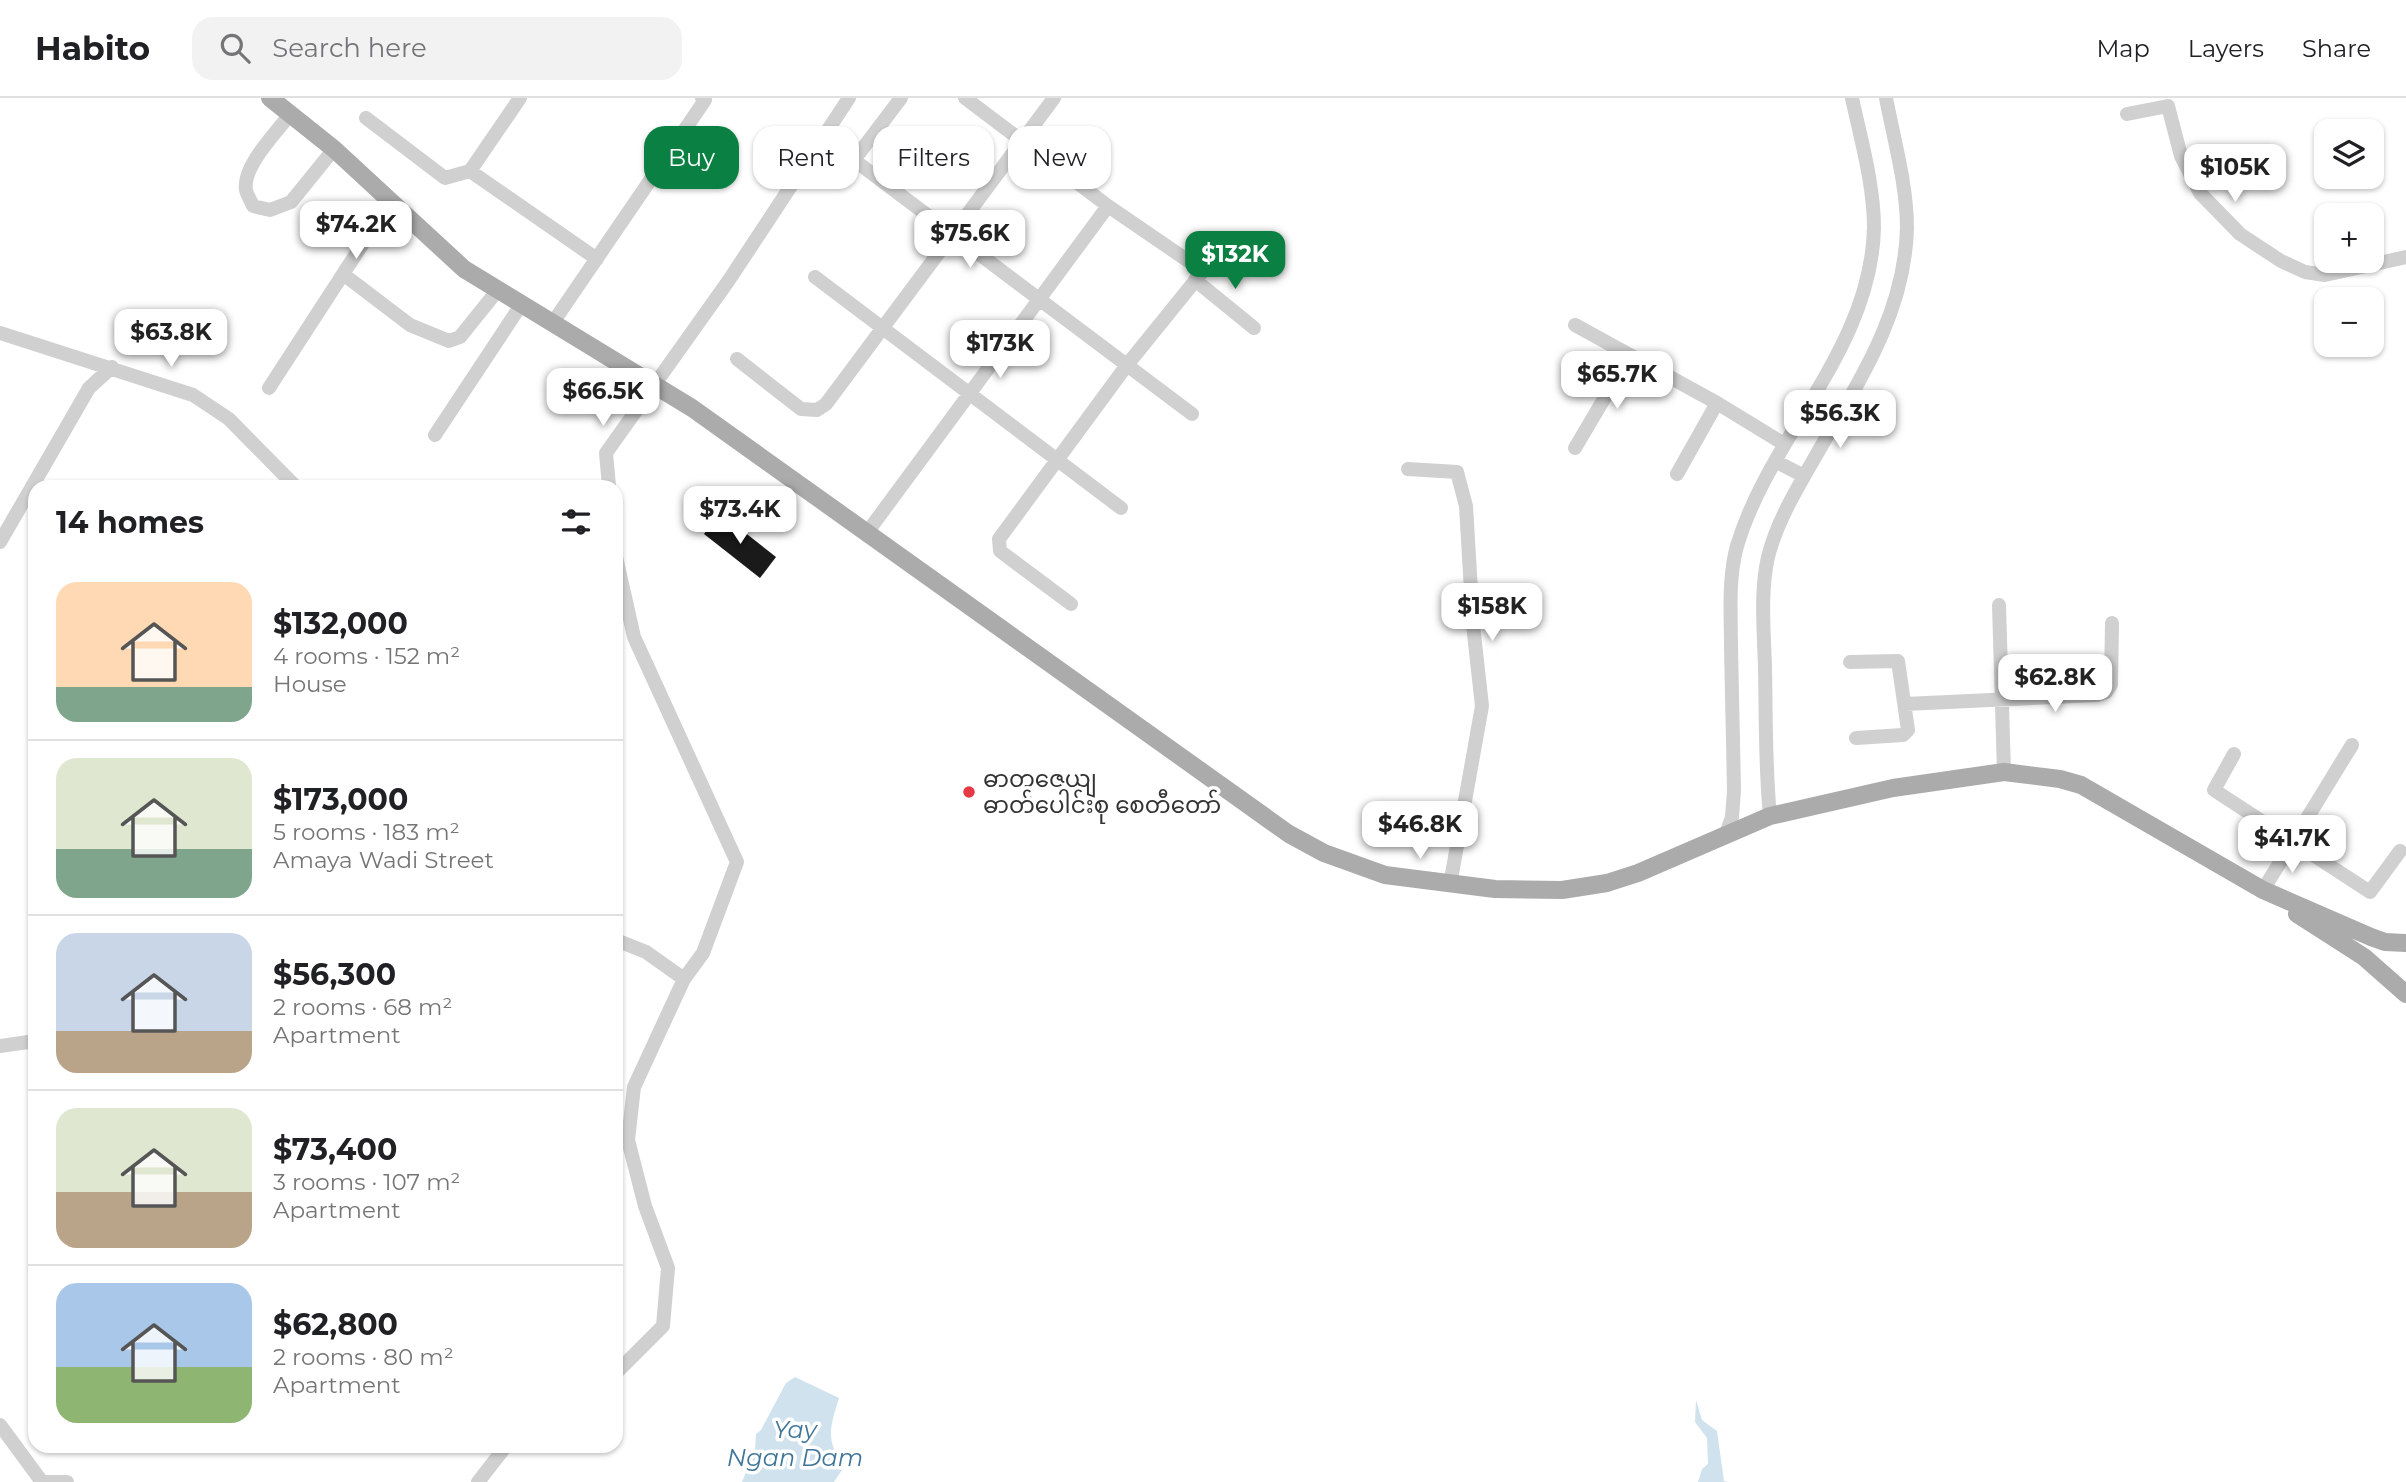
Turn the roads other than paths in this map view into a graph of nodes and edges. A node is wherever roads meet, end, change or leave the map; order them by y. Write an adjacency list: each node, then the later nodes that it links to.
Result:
1 (270, 98): 10 (main road)
2 (520, 98): 20 (street)
3 (702, 98): 27 (street)
4 (849, 98): 13 (street)
5 (901, 98): 17 (street)
6 (965, 98): 15 (street)
7 (1054, 98): 14 (street)
8 (1852, 98): 49 (street)
9 (1886, 98): 55 (street)
10 (291, 113): 16 (main road); 16 (street)
11 (2127, 114): 26 (street)
12 (366, 118): 20 (street)
13 (831, 126)
14 (1034, 126)
15 (1008, 130)
16 (334, 149): 23 (main road)
17 (859, 153)
18 (1008, 162): 25 (street)
19 (859, 164): 25 (street)
20 (470, 171): 27 (street)
21 (789, 189): 43 (street)
22 (1086, 189): 24 (street)
23 (390, 202): 28 (street); 31 (main road)
24 (1108, 206): 30 (street); 32 (street)
25 (954, 236): 32 (street); 37 (street)
26 (2406, 257)
27 (597, 259): 34 (street)
28 (343, 274): 31 (street); 44 (street)
29 (815, 276): 37 (street)
30 (1195, 280): 36 (street); 41 (street)
31 (497, 290): 33 (main road)
32 (1039, 300): 41 (street); 45 (street)
33 (521, 305): 34 (main road); 48 (street)
34 (554, 321): 43 (main road)
35 (1575, 326): 39 (street)
36 (1254, 328)
37 (884, 329): 40 (street); 45 (street)
38 (0, 333): 42 (street)
39 (1630, 355): 46 (street); 50 (street)
40 (737, 359)
41 (1127, 365): 47 (street); 51 (street)
42 (112, 367): 56 (street); 57 (street)
43 (654, 384): 58 (street); 61 (main road)
44 (269, 388)
45 (968, 394): 51 (street); 61 (street)
46 (1717, 403): 49 (street); 54 (street)
47 (1192, 414)
48 (435, 435)
49 (1784, 444): 52 (street)
50 (1575, 448)
51 (1056, 460): 60 (street); 64 (street)
52 (1774, 461): 55 (street); 75 (street)
53 (1408, 469): 78 (street)
54 (1677, 474)
55 (1804, 476): 74 (street)
56 (36, 480)
57 (289, 480)
58 (608, 480)
59 (28, 494): 62 (street)
60 (1121, 508)
61 (866, 534): 78 (main road)
62 (0, 542)
63 (623, 588): 82 (street)
64 (1071, 604)
65 (1999, 605): 68 (street)
66 (2112, 623): 68 (street)
67 (1850, 662): 69 (street)
68 (2002, 699): 69 (street); 73 (street)
69 (1905, 704): 70 (street)
70 (1856, 738)
71 (2352, 745): 76 (street)
72 (2234, 754): 76 (street)
73 (2004, 772): 74 (main road); 79 (main road)
74 (1770, 816): 75 (main road)
75 (1726, 834): 78 (main road)
76 (2291, 842): 77 (street); 79 (street)
77 (2400, 851)
78 (1450, 885)
79 (2266, 892): 81 (main road); 83 (main road)
80 (623, 943): 82 (street)
81 (2406, 943)
82 (684, 979): 86 (street)
83 (2406, 994)
84 (28, 1042): 85 (street)
85 (0, 1046)
86 (623, 1366)
87 (0, 1425): 89 (street)
88 (501, 1453): 91 (street)
89 (42, 1482): 90 (street)
90 (67, 1482)
91 (478, 1482)

